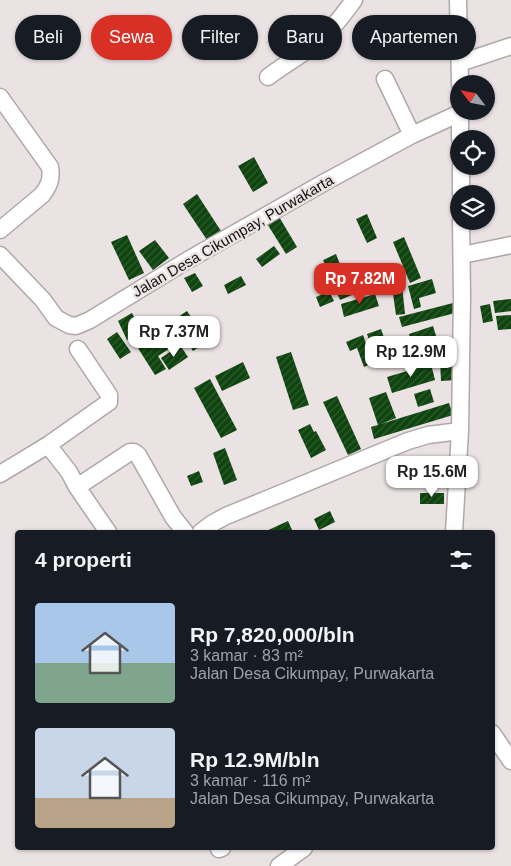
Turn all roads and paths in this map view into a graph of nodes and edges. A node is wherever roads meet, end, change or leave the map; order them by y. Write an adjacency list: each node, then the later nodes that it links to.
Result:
1 (354, 0): 6 (street)
2 (458, 0): 4 (street)
3 (511, 46): 4 (street)
4 (460, 63): 5 (street)
5 (460, 75)
6 (268, 77)
7 (385, 79): 10 (street)
8 (0, 98): 11 (street)
9 (450, 117): 10 (street, Jalan Desa Cikumpay, Purwakarta)
10 (412, 135): 14 (street, Jalan Desa Cikumpay, Purwakarta)
11 (0, 230)
12 (461, 230): 15 (street)
13 (511, 245): 15 (street)
14 (0, 255)
15 (462, 255): 17 (street)
16 (78, 350): 18 (street)
17 (460, 431): 21 (street); 24 (street)
18 (48, 445): 19 (street); 20 (street)
19 (0, 474)
20 (77, 487): 22 (street); 23 (street)
21 (207, 528)
22 (107, 530)
23 (183, 530)
24 (454, 530)
25 (495, 737): 26 (street)
26 (510, 757)
27 (301, 850): 28 (street)
28 (278, 866)

